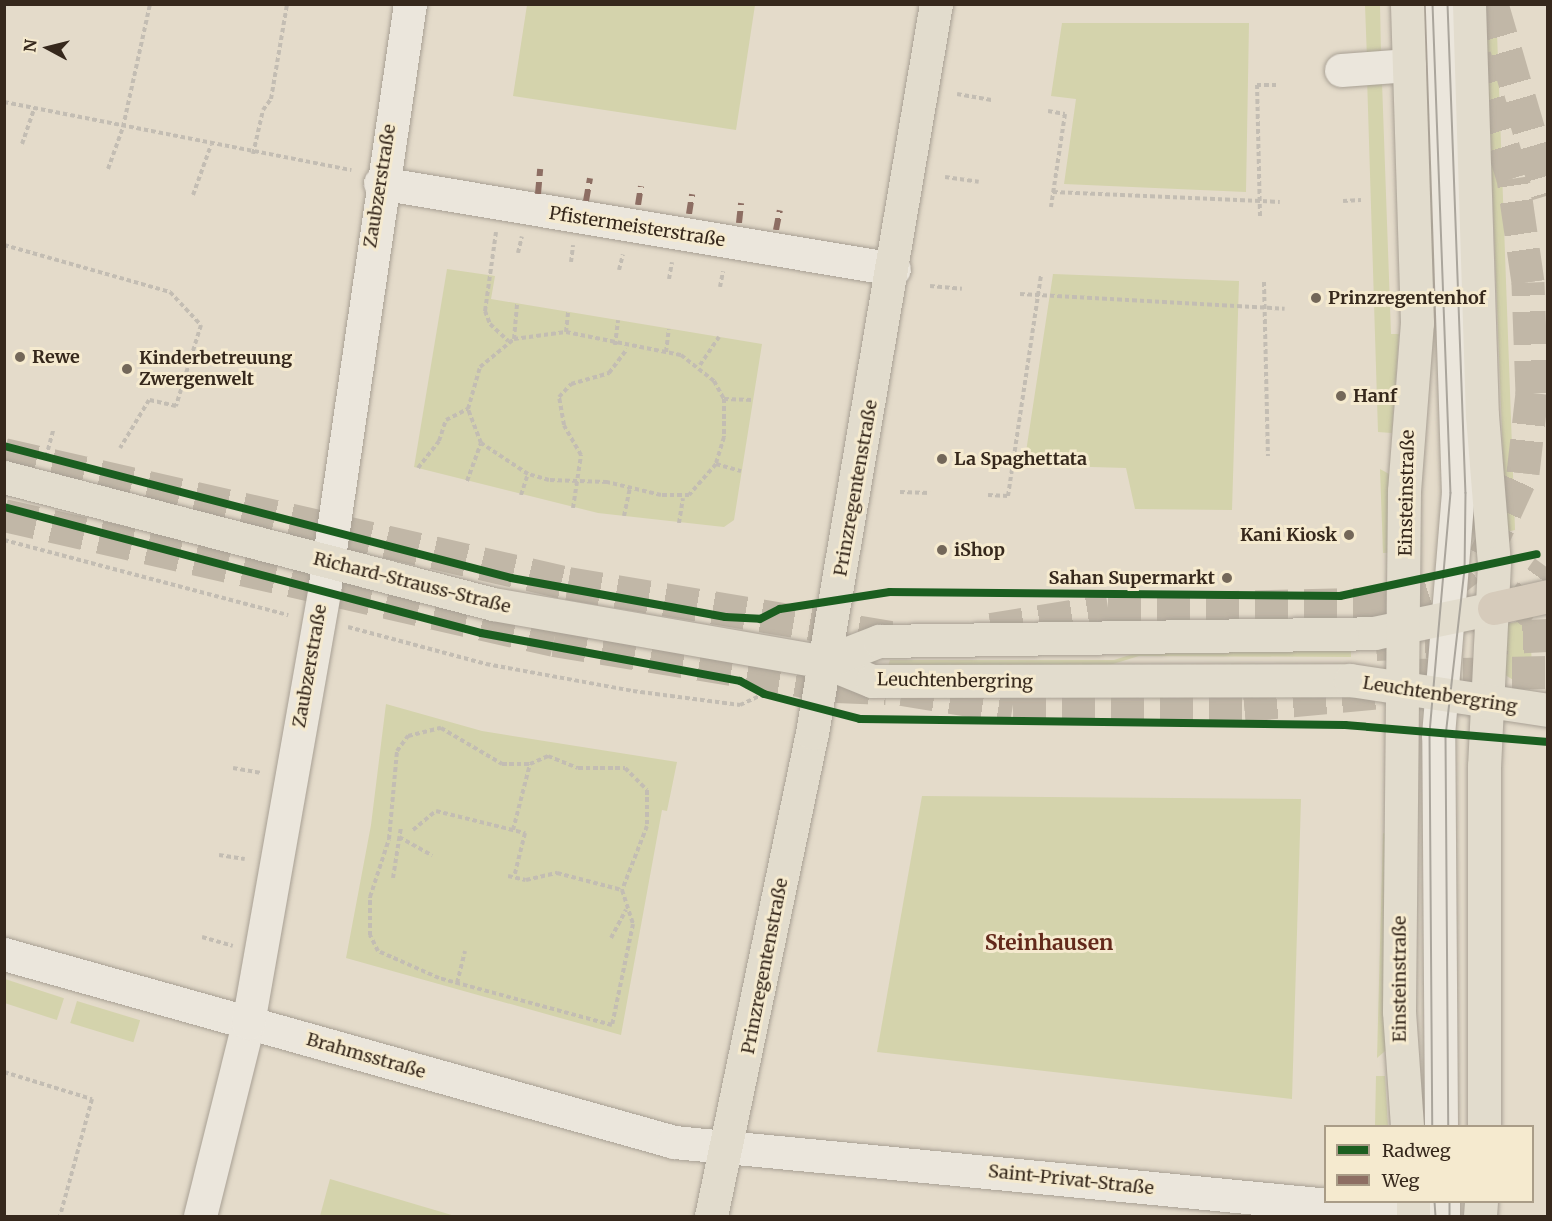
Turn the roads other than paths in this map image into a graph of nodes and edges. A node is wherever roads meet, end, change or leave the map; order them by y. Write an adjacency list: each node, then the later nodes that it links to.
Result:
1 (410, 4): 8 (street, Zaubzerstraße)
2 (936, 4): 9 (main road, Prinzregentenstraße)
3 (1407, 4): 6 (main road, Einsteinstraße)
4 (1442, 4): 14 (street)
5 (1469, 4): 13 (main road)
6 (1409, 65): 7 (street); 15 (main road, Einsteinstraße)
7 (1341, 70)
8 (366, 177): 9 (street, Pfistermeisterstraße); 11 (street, Zaubzerstraße)
9 (894, 269): 16 (main road, Prinzregentenstraße)
10 (4, 477): 11 (main road, Richard-Strauss-Straße)
11 (327, 562): 16 (main road, Richard-Strauss-Straße); 22 (street, Zaubzerstraße)
12 (1548, 596): 13 (highway)
13 (1494, 608): 14 (main road, Leuchtenbergring); 19 (main road)
14 (1449, 617): 15 (main road, Leuchtenbergring); 18 (street)
15 (1406, 627): 16 (main road, Leuchtenbergring); 17 (main road, Einsteinstraße)
16 (825, 662): 17 (main road, Leuchtenbergring); 26 (main road, Prinzregentenstraße)
17 (1404, 687): 18 (main road, Leuchtenbergring); 23 (main road, Einsteinstraße)
18 (1440, 694): 19 (main road, Leuchtenbergring); 24 (street)
19 (1488, 704): 20 (main road, Leuchtenbergring); 25 (main road)
20 (1548, 710)
21 (4, 954): 22 (street, Brahmsstraße)
22 (248, 1023): 26 (street, Brahmsstraße); 30 (street, Zaubzerstraße)
23 (1407, 1125)
24 (1441, 1125)
25 (1484, 1125)
26 (729, 1149): 27 (street, Saint-Privat-Straße); 31 (main road, Prinzregentenstraße)
27 (1324, 1201)
28 (1345, 1203): 29 (street, Saint-Privat-Straße)
29 (1425, 1210)
30 (200, 1216)
31 (711, 1216)

